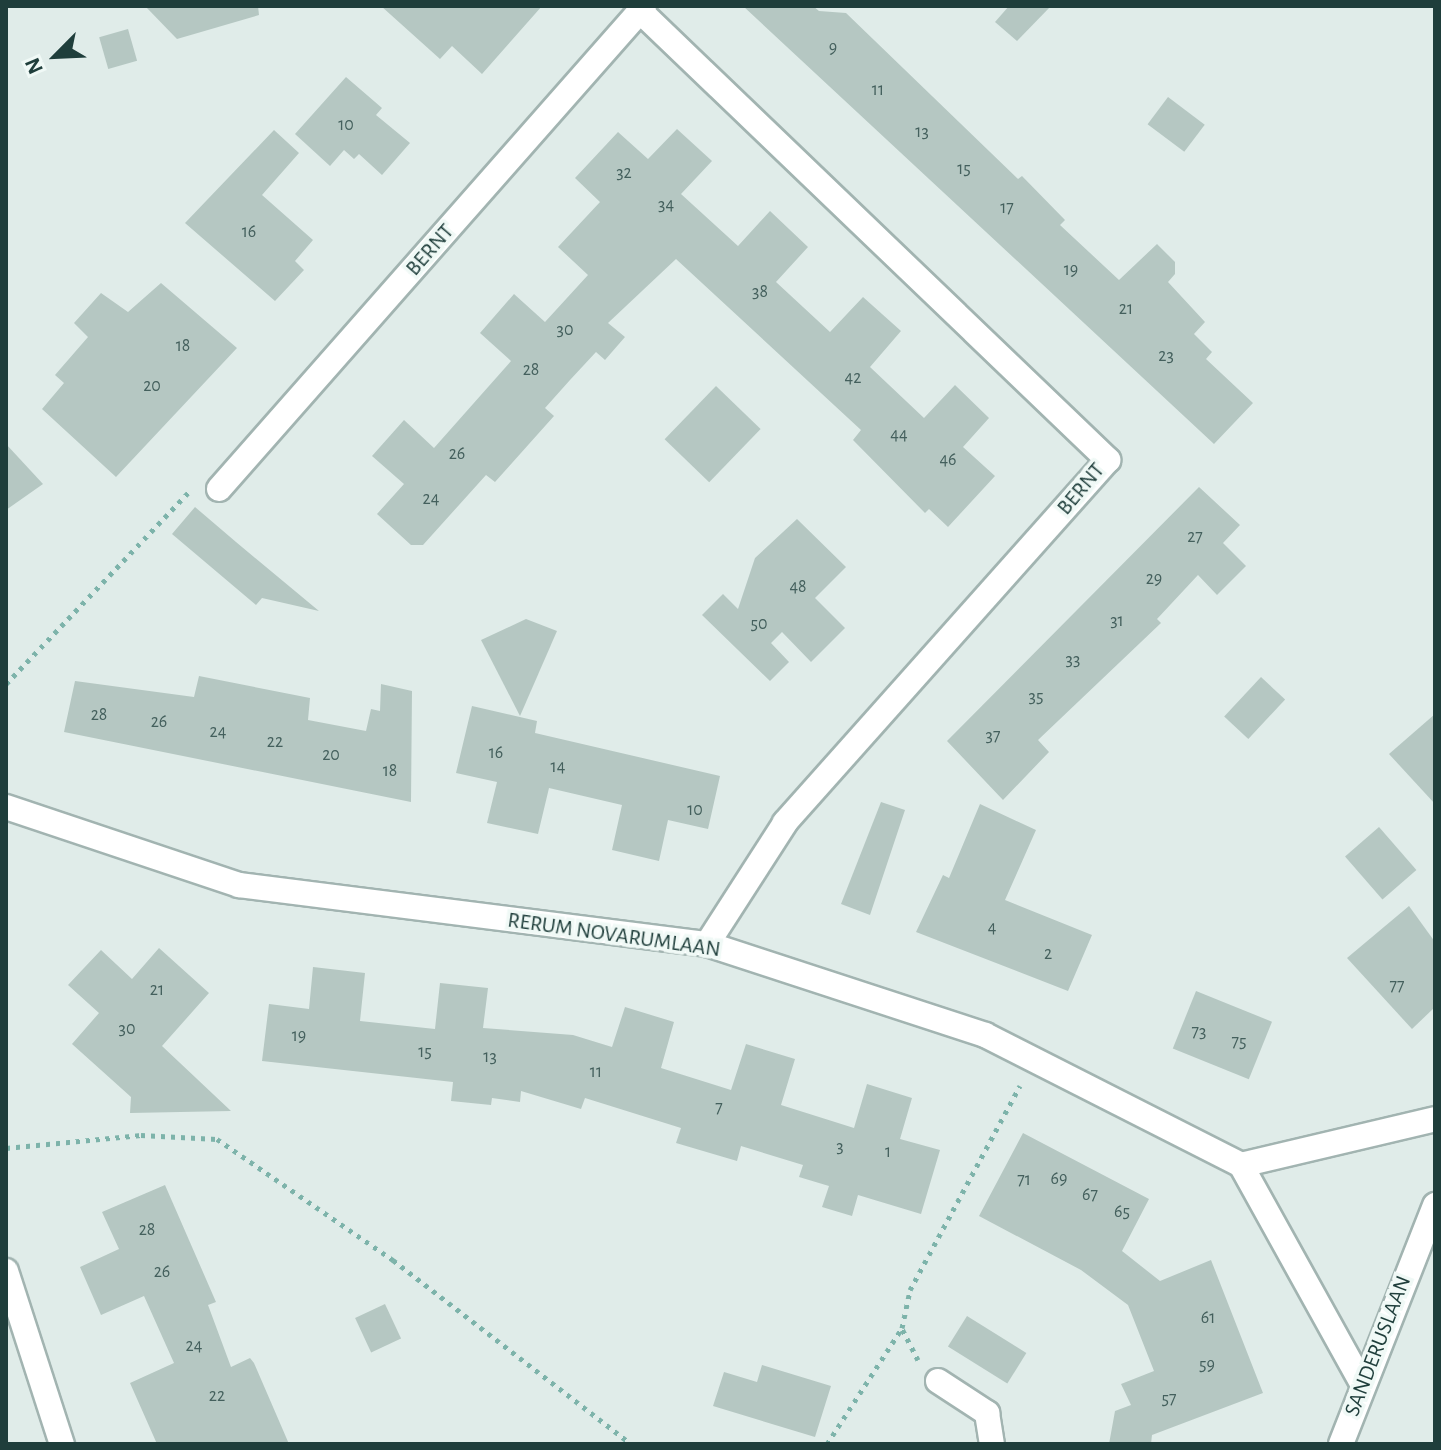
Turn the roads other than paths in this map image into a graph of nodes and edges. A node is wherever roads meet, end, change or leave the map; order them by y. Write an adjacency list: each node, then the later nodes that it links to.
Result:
1 (642, 8): 2 (street, BERNT); 4 (street, BERNT)
2 (219, 489)
3 (6, 807): 4 (street, RERUM NOVARUMLAAN)
4 (707, 944): 6 (street, RERUM NOVARUMLAAN)
5 (1435, 1119): 6 (street)
6 (1241, 1165): 10 (street)
7 (1435, 1205): 10 (street, SANDERUSLAAN)
8 (6, 1271): 11 (street)
9 (938, 1381): 12 (street)
10 (1362, 1383): 13 (street, SANDERUSLAAN)
11 (62, 1444)
12 (992, 1444)
13 (1341, 1444)

